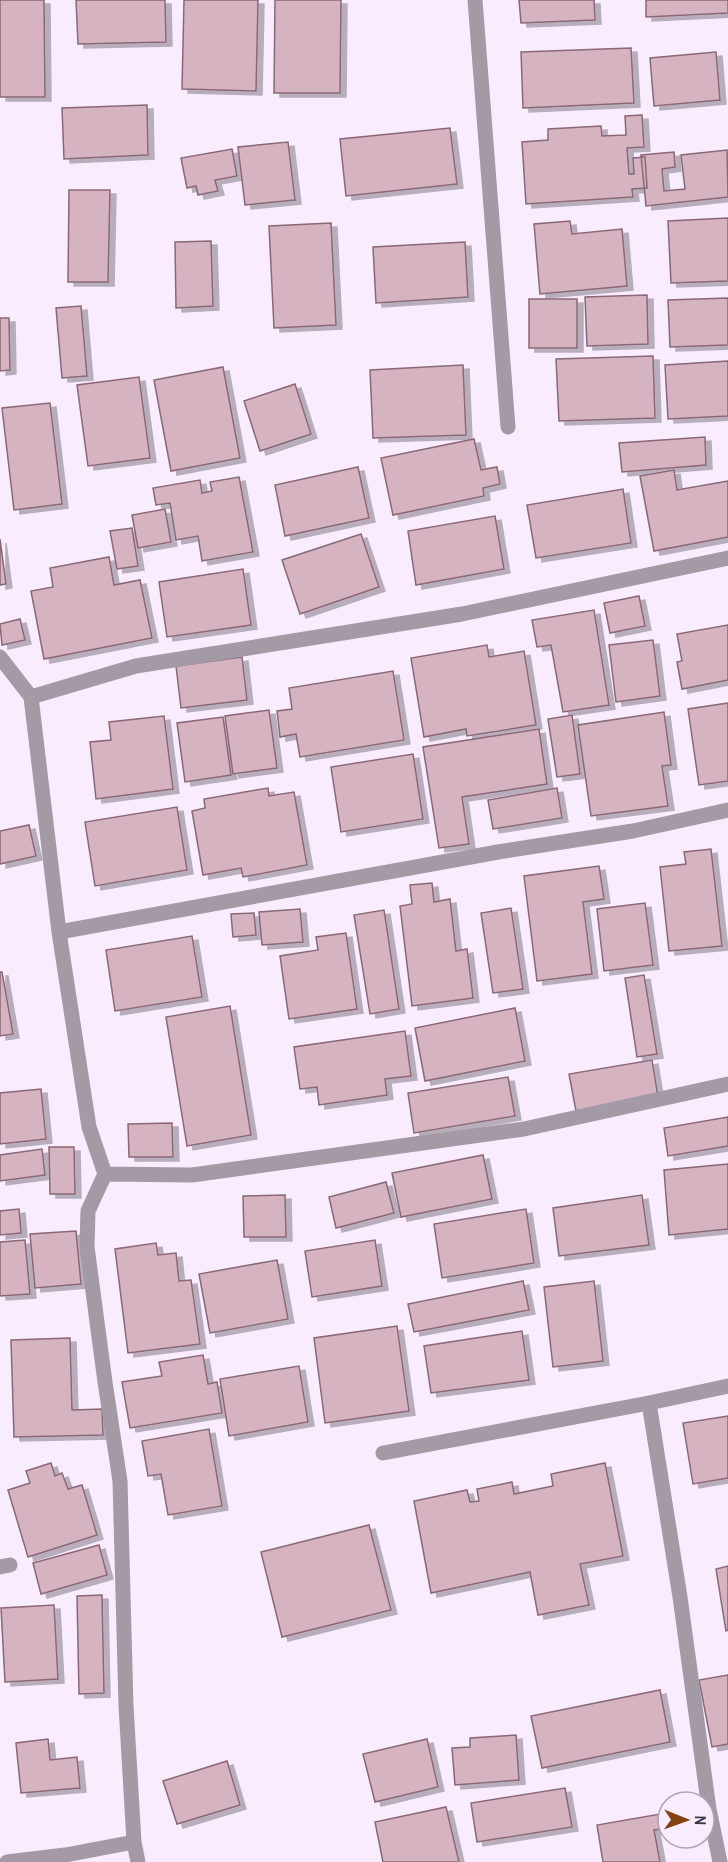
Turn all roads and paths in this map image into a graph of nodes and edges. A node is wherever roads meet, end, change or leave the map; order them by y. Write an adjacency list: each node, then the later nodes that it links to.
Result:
1 (475, 0): 2 (street)
2 (508, 427)
3 (728, 558): 5 (street)
4 (0, 657): 5 (street)
5 (31, 697): 7 (street)
6 (728, 810): 7 (street)
7 (58, 932): 9 (street)
8 (728, 1084): 9 (street)
9 (105, 1174): 13 (street)
10 (728, 1386): 11 (street)
11 (649, 1403): 12 (street); 16 (street)
12 (383, 1453)
13 (134, 1842): 14 (street); 15 (street)
14 (7, 1862)
15 (138, 1862)
16 (720, 1862)

